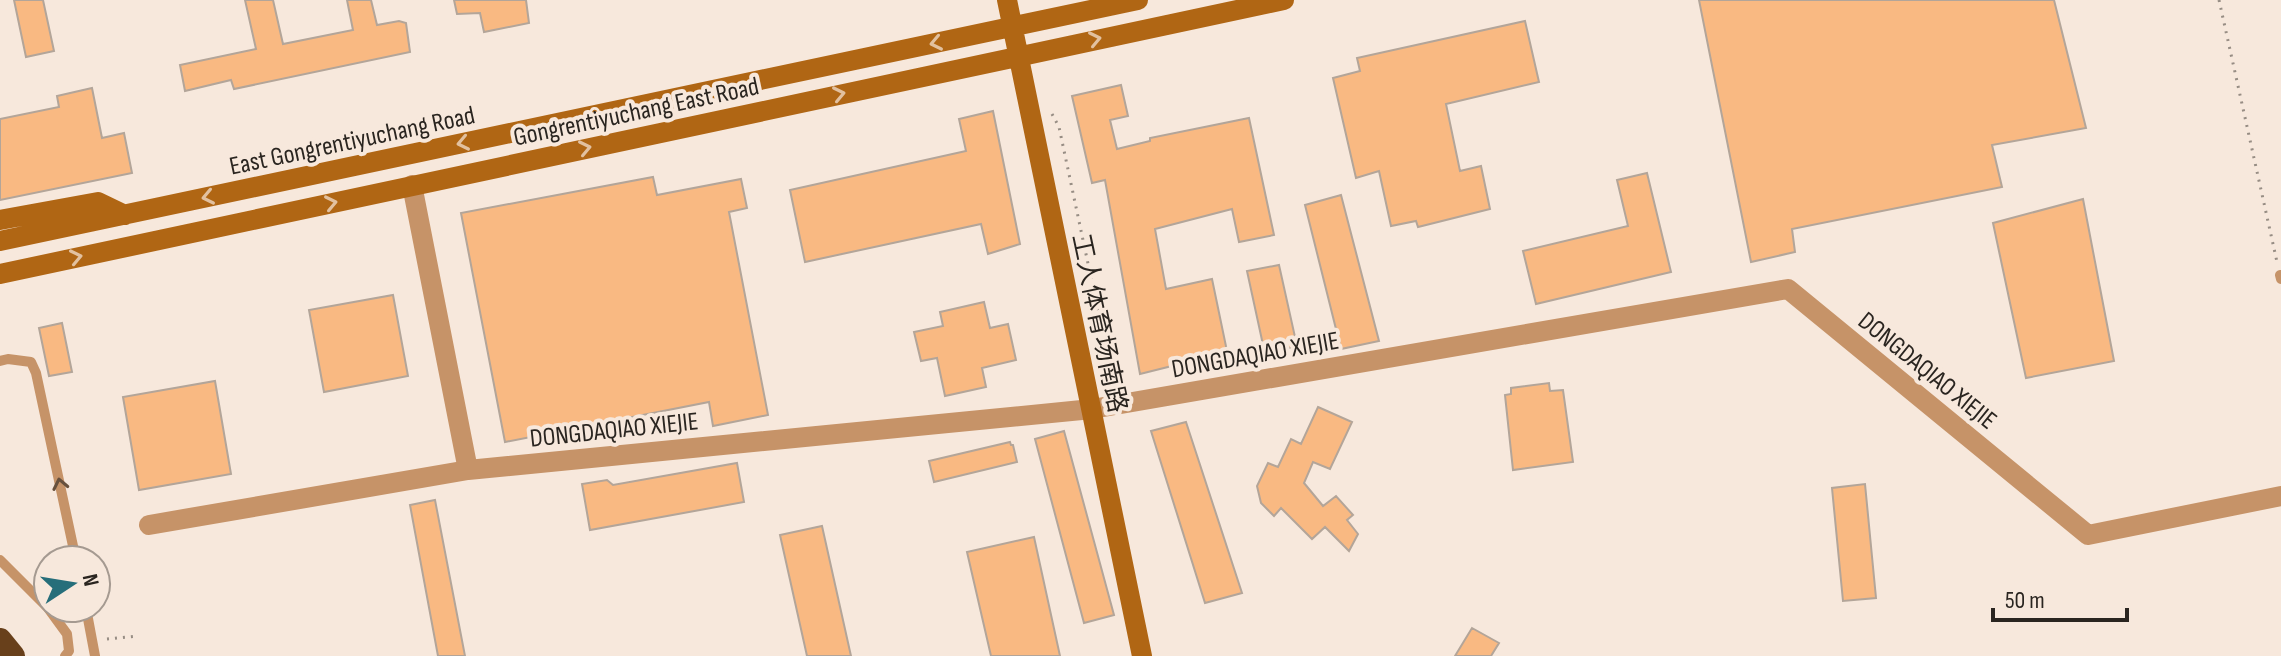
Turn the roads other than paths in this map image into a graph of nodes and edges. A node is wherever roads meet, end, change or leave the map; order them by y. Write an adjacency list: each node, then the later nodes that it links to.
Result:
1 (1007, 0): 4 (main road, 工人体育场南路)
2 (1138, 0): 4 (main road, East Gongrentiyuchang Road)
3 (1284, 0): 5 (main road, Gongrentiyuchang East Road, one-way to 3)
4 (1013, 27): 5 (main road, 工人体育场南路); 7 (main road, East Gongrentiyuchang Road, one-way to 7)
5 (1019, 55): 6 (main road, Gongrentiyuchang East Road, one-way to 5); 12 (main road, 工人体育场南路)
6 (412, 185): 10 (main road, Gongrentiyuchang East Road, one-way to 6); 13 (street)
7 (125, 215): 8 (main road); 9 (main road, East Gongrentiyuchang Road)
8 (0, 220)
9 (0, 241)
10 (0, 274)
11 (0, 361): 16 (lane, one-way to 11)
12 (1092, 409): 13 (street, DONGDAQIAO XIEJIE); 14 (street, DONGDAQIAO XIEJIE); 25 (main road, 工人体育场南路)
13 (468, 470): 15 (street, DONGDAQIAO XIEJIE)
14 (2281, 496)
15 (149, 525)
16 (73, 544)
17 (0, 560): 18 (lane)
18 (32, 592)
19 (60, 624): 23 (lane)
20 (89, 624): 24 (lane)
21 (0, 640): 22 (highway)
22 (13, 656)
23 (65, 656)
24 (95, 656)
25 (1142, 656)

